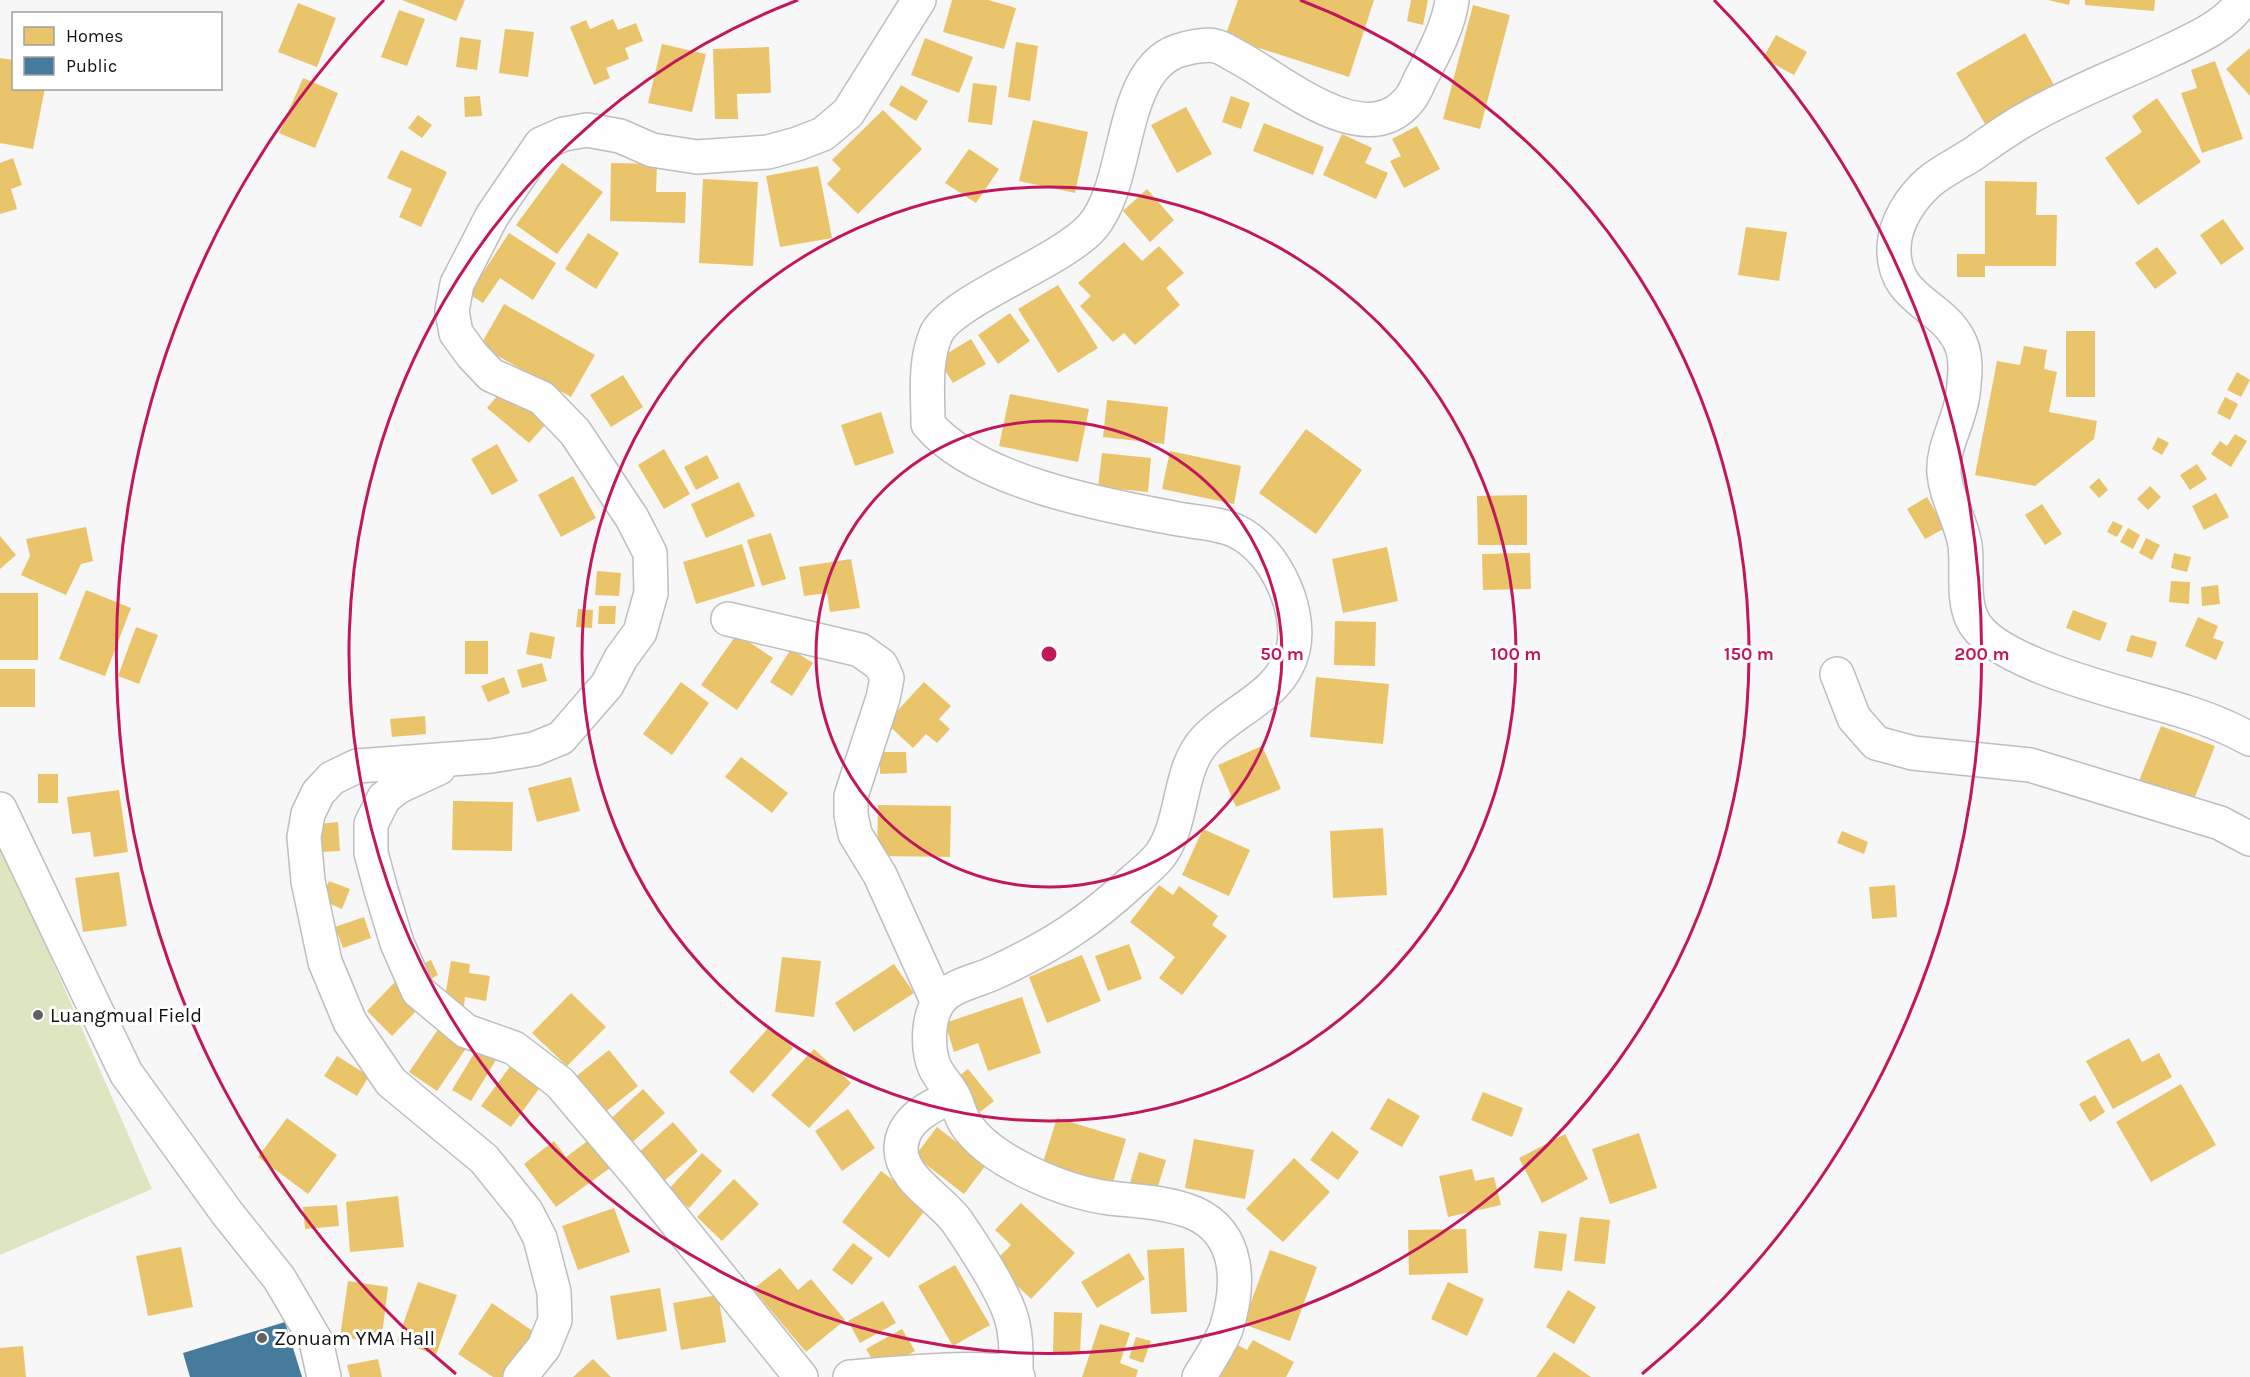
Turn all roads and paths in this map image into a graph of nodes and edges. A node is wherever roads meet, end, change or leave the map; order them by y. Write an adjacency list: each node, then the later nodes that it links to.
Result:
1 (919, 0): 7 (street)
2 (1452, 0): 10 (street)
3 (2241, 0): 6 (street)
4 (728, 619): 10 (street)
5 (1836, 674): 9 (street)
6 (2250, 739)
7 (457, 760): 14 (street); 15 (street)
8 (0, 809): 13 (street)
9 (2250, 839)
10 (938, 1003): 11 (street)
11 (953, 1096): 12 (street); 17 (street)
12 (1017, 1376): 16 (street)
13 (324, 1377)
14 (520, 1377)
15 (801, 1377)
16 (850, 1377)
17 (1199, 1377)

